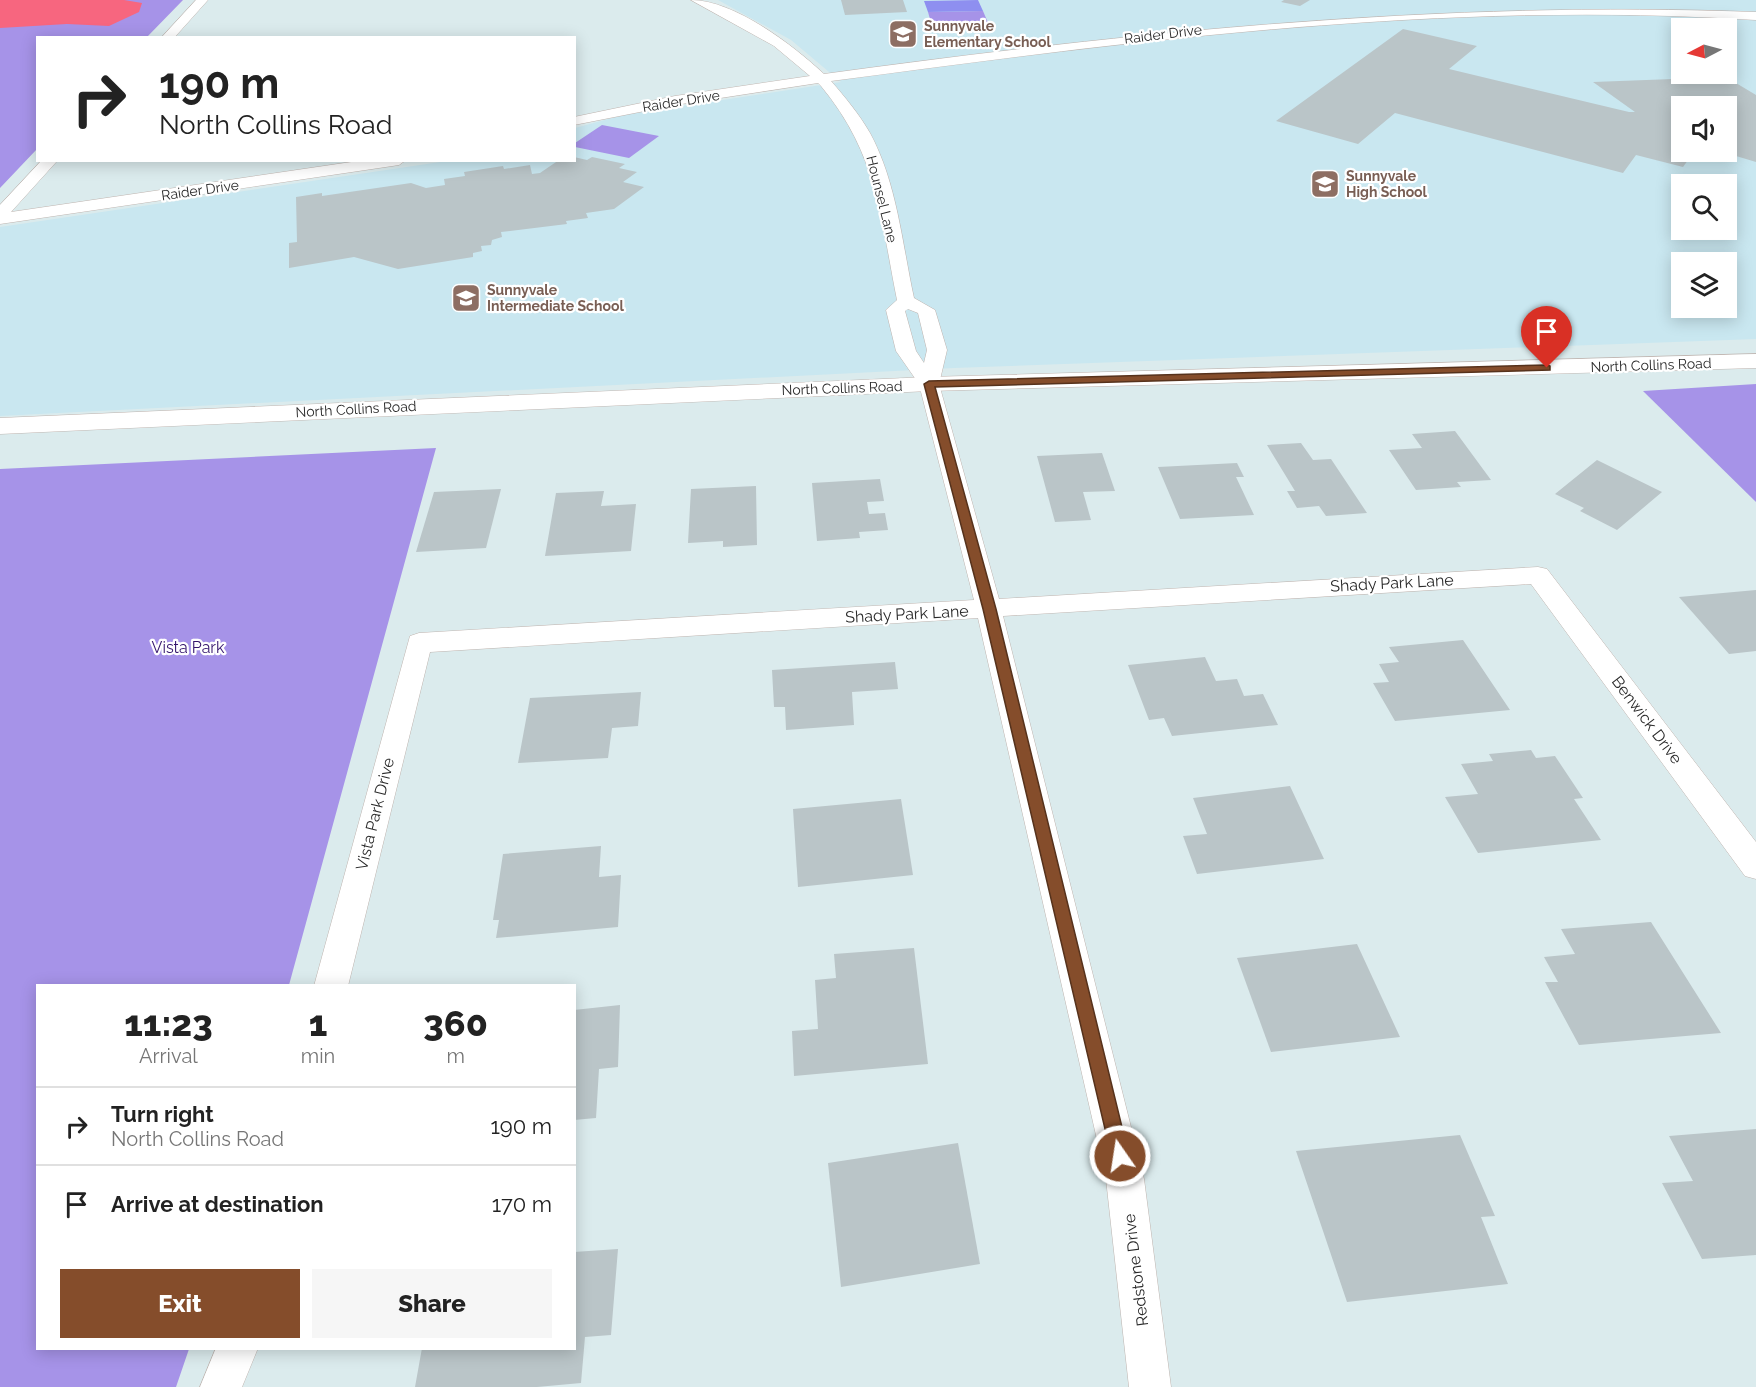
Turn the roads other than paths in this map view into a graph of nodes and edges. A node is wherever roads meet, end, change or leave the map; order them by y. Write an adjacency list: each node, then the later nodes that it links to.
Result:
1 (202, 0): 4 (street)
2 (697, 0): 5 (street, Hounsel Lane)
3 (1756, 16): 5 (street, Raider Drive)
4 (169, 36)
5 (823, 79): 6 (street, Raider Drive); 10 (street, Hounsel Lane)
6 (576, 121)
7 (49, 162): 9 (street)
8 (385, 162): 9 (street, Raider Drive)
9 (0, 217)
10 (906, 301): 12 (street, Hounsel Lane); 12 (street)
11 (1756, 361): 12 (street, North Collins Road)
12 (929, 384): 13 (street, North Collins Road); 15 (street, Redstone Drive)
13 (0, 426)
14 (1538, 575): 15 (street, Shady Park Lane); 17 (street, Benwick Drive)
15 (989, 609): 16 (street, Shady Park Lane); 21 (street, Redstone Drive)
16 (419, 643): 18 (street, Vista Park Drive)
17 (1756, 866)
18 (332, 984)
19 (236, 1350): 20 (street)
20 (221, 1387)
21 (1150, 1387)

